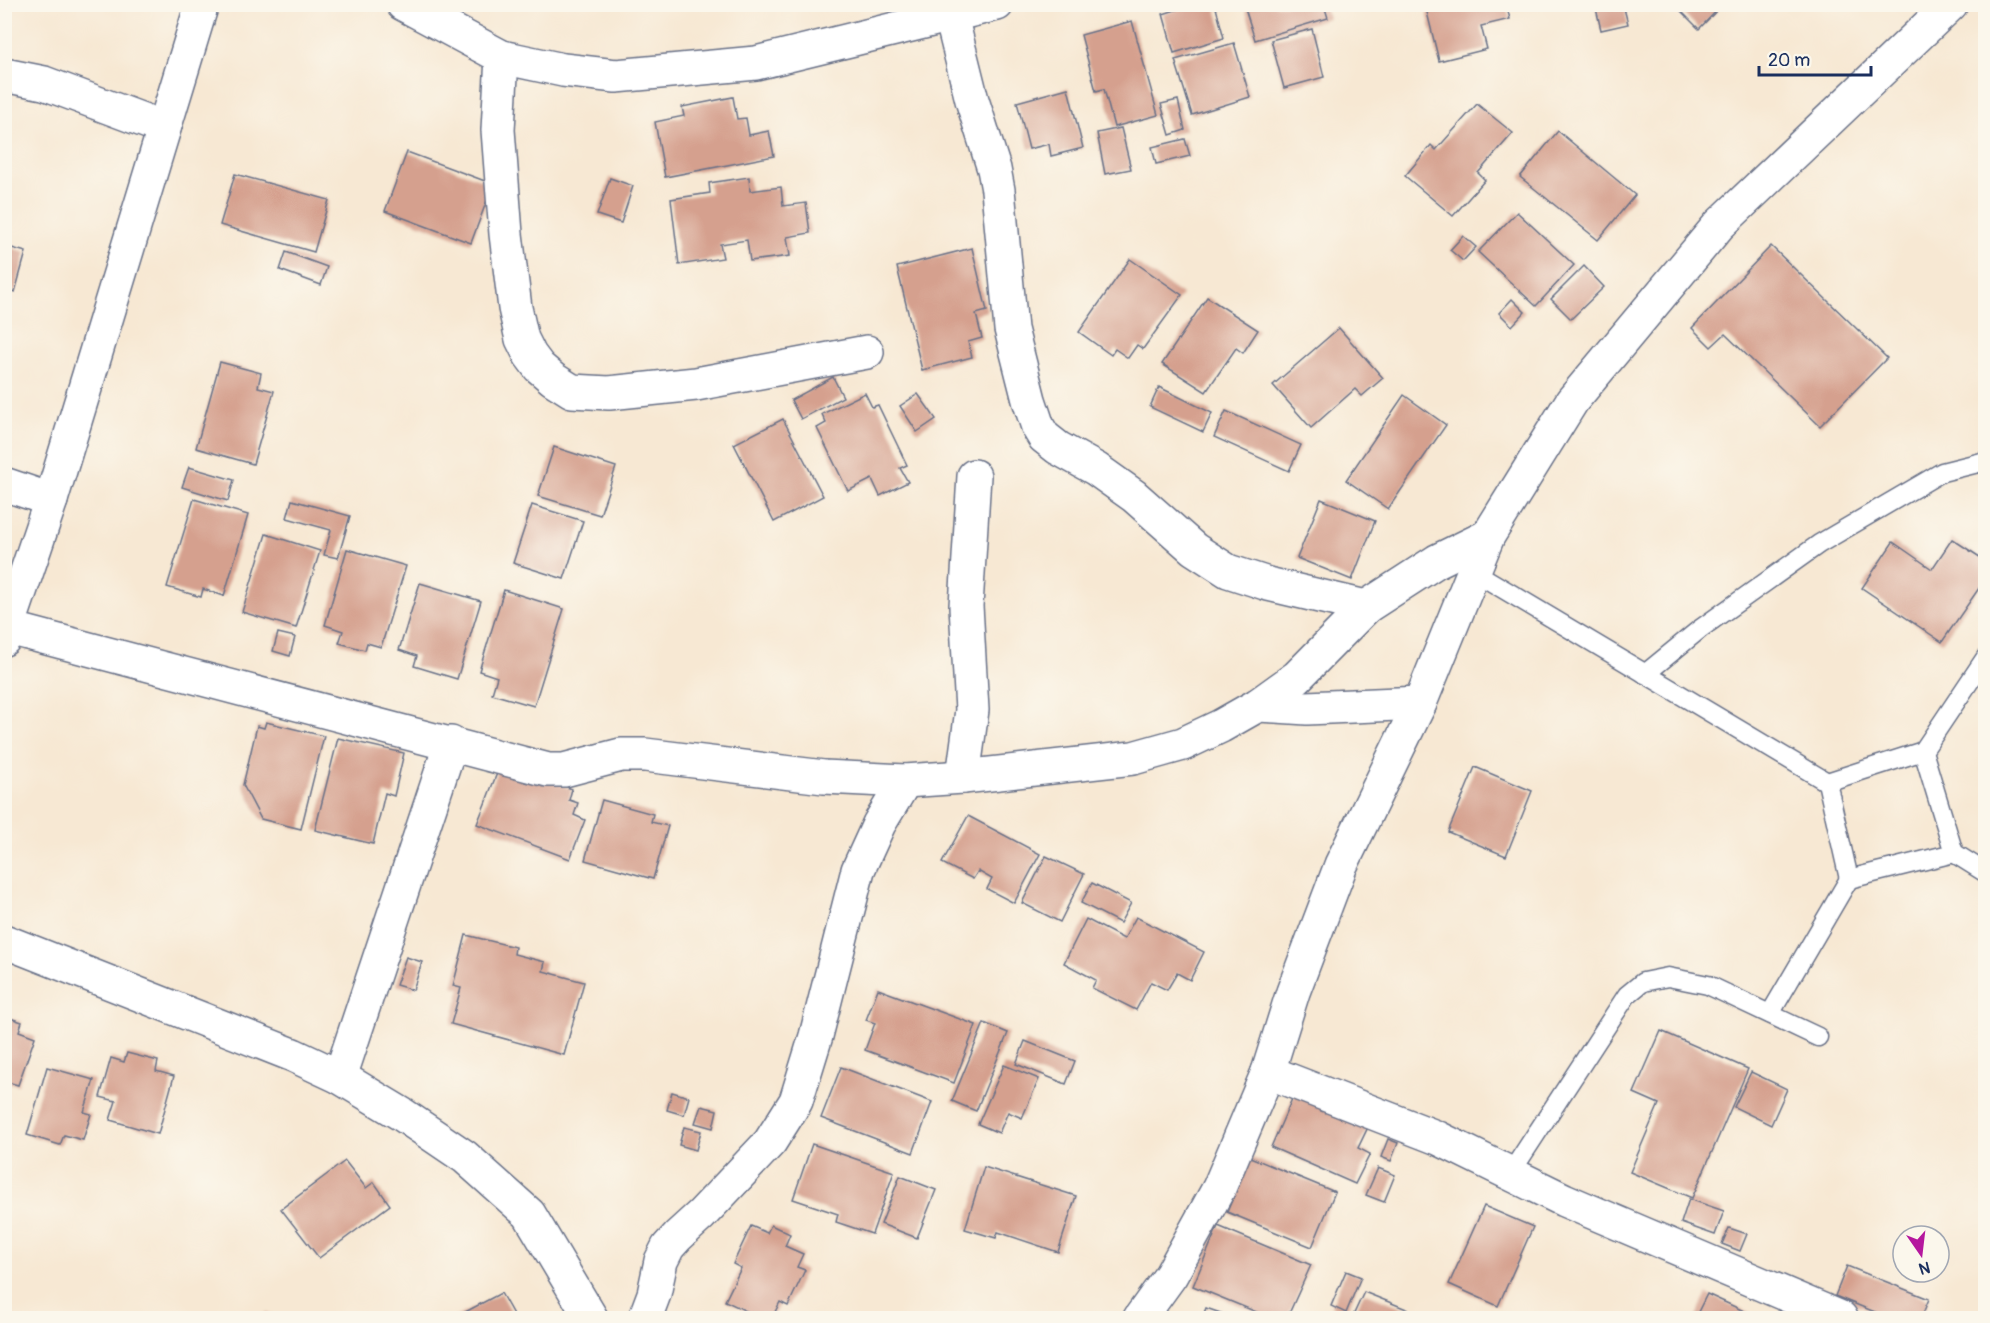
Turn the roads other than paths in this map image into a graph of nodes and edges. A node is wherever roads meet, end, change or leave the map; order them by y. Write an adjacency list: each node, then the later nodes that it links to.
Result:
1 (202, 4): 8 (street)
2 (403, 4): 6 (street)
3 (997, 4): 5 (street)
4 (1944, 6): 14 (street)
5 (951, 16): 6 (street); 16 (street)
6 (502, 57): 9 (street)
7 (4, 75): 8 (street)
8 (164, 128): 13 (street)
9 (867, 352)
10 (1986, 461): 19 (lane)
11 (974, 476): 24 (street)
12 (4, 484): 13 (street)
13 (51, 501): 17 (street)
14 (1488, 536): 15 (street); 16 (street)
15 (1473, 571): 19 (lane); 20 (street)
16 (1366, 607): 21 (street)
17 (7, 633): 22 (street)
18 (1986, 657): 23 (lane)
19 (1646, 674): 26 (lane)
20 (1420, 703): 21 (street); 33 (street)
21 (1258, 705): 24 (street)
22 (451, 743): 25 (street); 34 (street)
23 (1923, 751): 26 (lane); 27 (lane)
24 (963, 777): 25 (street)
25 (905, 782): 37 (street)
26 (1827, 782): 29 (lane)
27 (1954, 853): 28 (lane); 29 (lane)
28 (1986, 873)
29 (1849, 879): 31 (lane)
30 (4, 941): 34 (street)
31 (1770, 1014): 32 (lane); 35 (lane)
32 (1818, 1037)
33 (1268, 1072): 35 (street); 38 (street)
34 (340, 1077): 36 (street)
35 (1510, 1174): 39 (street)
36 (591, 1318)
37 (645, 1318)
38 (1140, 1318)
39 (1841, 1318)

